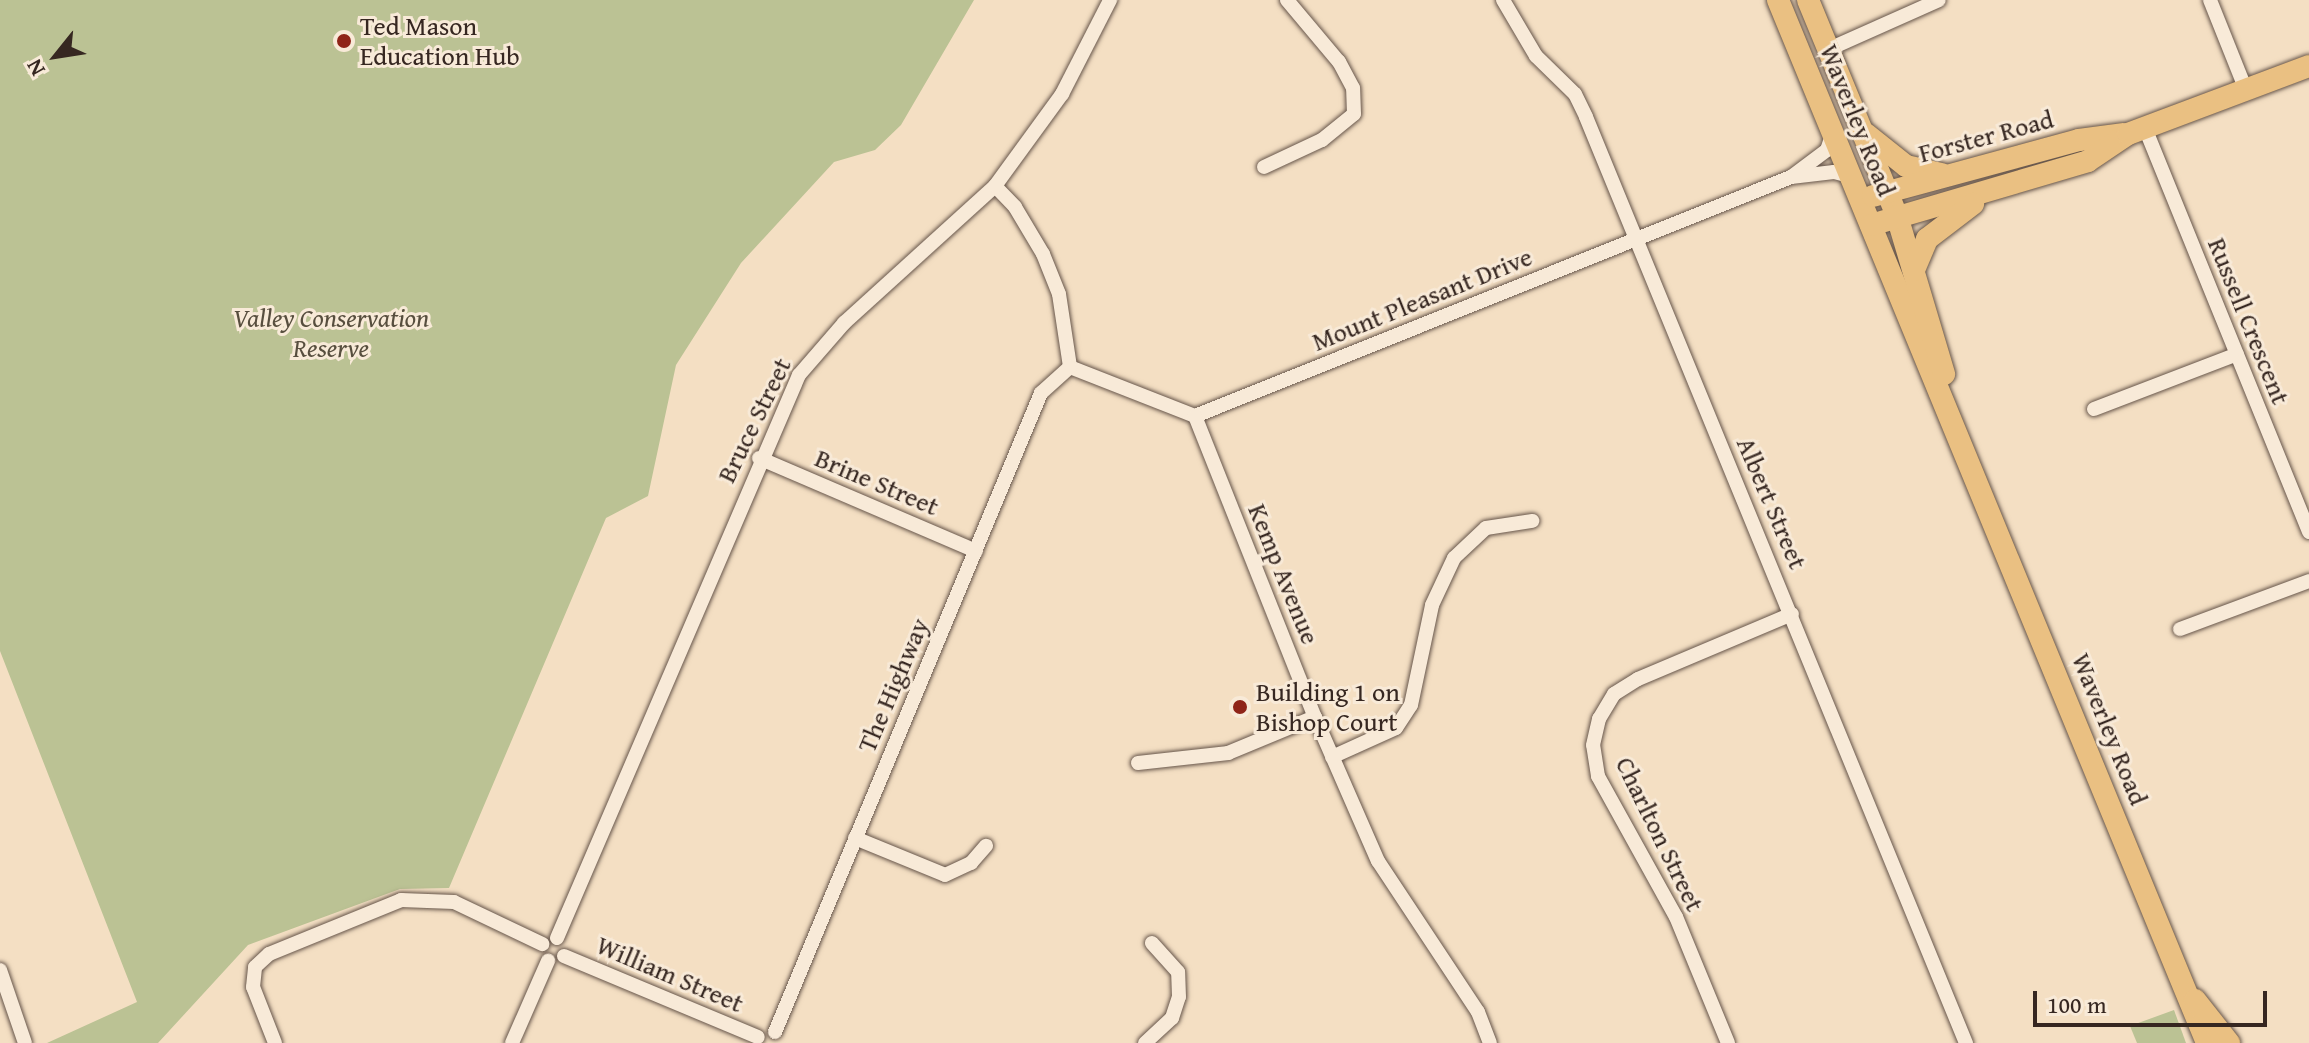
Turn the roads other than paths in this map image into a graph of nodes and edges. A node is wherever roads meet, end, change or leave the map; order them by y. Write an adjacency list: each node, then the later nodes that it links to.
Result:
1 (1110, 0): 19 (street, Bruce Street)
2 (1287, 0): 15 (street)
3 (1503, 0): 25 (street, Albert Street)
4 (1778, 0): 9 (main road, Waverley Road)
5 (1808, 0): 8 (main road, Waverley Road)
6 (1939, 0): 8 (street)
7 (2210, 0): 11 (street)
8 (1829, 49): 9 (main road); 12 (main road, Waverley Road)
9 (1803, 60): 14 (main road, Waverley Road)
10 (2309, 66): 11 (main road, Forster Road)
11 (2246, 90): 13 (main road, Forster Road)
12 (1859, 125): 16 (main road); 20 (main road, Waverley Road)
13 (2136, 131): 16 (main road, Forster Road); 21 (main road, Forster Road); 27 (street, Russell Crescent)
14 (1833, 133): 17 (main road, Waverley Road); 18 (street, Mount Pleasant Drive)
15 (1264, 167)
16 (1955, 175): 20 (main road, Forster Road)
17 (1850, 176): 18 (street, Mount Pleasant Drive); 22 (main road, Waverley Road)
18 (1791, 177): 25 (street, Mount Pleasant Drive)
19 (995, 186): 28 (street); 32 (street, Bruce Street)
20 (1886, 192): 22 (main road, Forster Road); 23 (main road, Waverley Road)
21 (1988, 195): 23 (main road, Forster Road); 26 (main road)
22 (1860, 200): 24 (main road, Waverley Road)
23 (1897, 216): 24 (main road, Forster Road); 26 (main road, Waverley Road)
24 (1871, 225): 31 (main road, Waverley Road)
25 (1636, 239): 30 (street, Mount Pleasant Drive); 37 (street, Albert Street)
26 (1914, 270): 31 (main road, Waverley Road)
27 (2237, 354): 29 (street); 34 (street, Russell Crescent)
28 (1070, 367): 30 (street); 35 (street, The Highway)
29 (2094, 409)
30 (1195, 416): 39 (street, Kemp Avenue)
31 (1961, 437): 50 (main road, Waverley Road)
32 (759, 458): 35 (street, Brine Street); 44 (street, Bruce Street)
33 (1532, 521): 40 (street)
34 (2309, 532)
35 (976, 551): 42 (street, The Highway)
36 (2309, 581): 38 (street)
37 (1792, 614): 59 (street, Charlton Street); 60 (street, Albert Street)
38 (2180, 629)
39 (1315, 717): 40 (street, Kemp Avenue); 41 (street)
40 (1332, 757): 58 (street, Kemp Avenue)
41 (1138, 763)
42 (855, 838): 43 (street); 51 (street, The Highway)
43 (986, 846)
44 (557, 938): 46 (street); 47 (street)
45 (1152, 943): 57 (street)
46 (542, 944): 48 (street); 55 (street)
47 (564, 956): 48 (street); 52 (street, William Street)
48 (548, 961): 56 (street)
49 (0, 970): 54 (street)
50 (2184, 987): 53 (main road, Waverley Road); 61 (main road)
51 (778, 1037): 52 (street)
52 (757, 1040)
53 (2205, 1041)
54 (25, 1043)
55 (275, 1043)
56 (512, 1043)
57 (1145, 1043)
58 (1490, 1043)
59 (1728, 1043)
60 (1966, 1043)
61 (2229, 1043)

